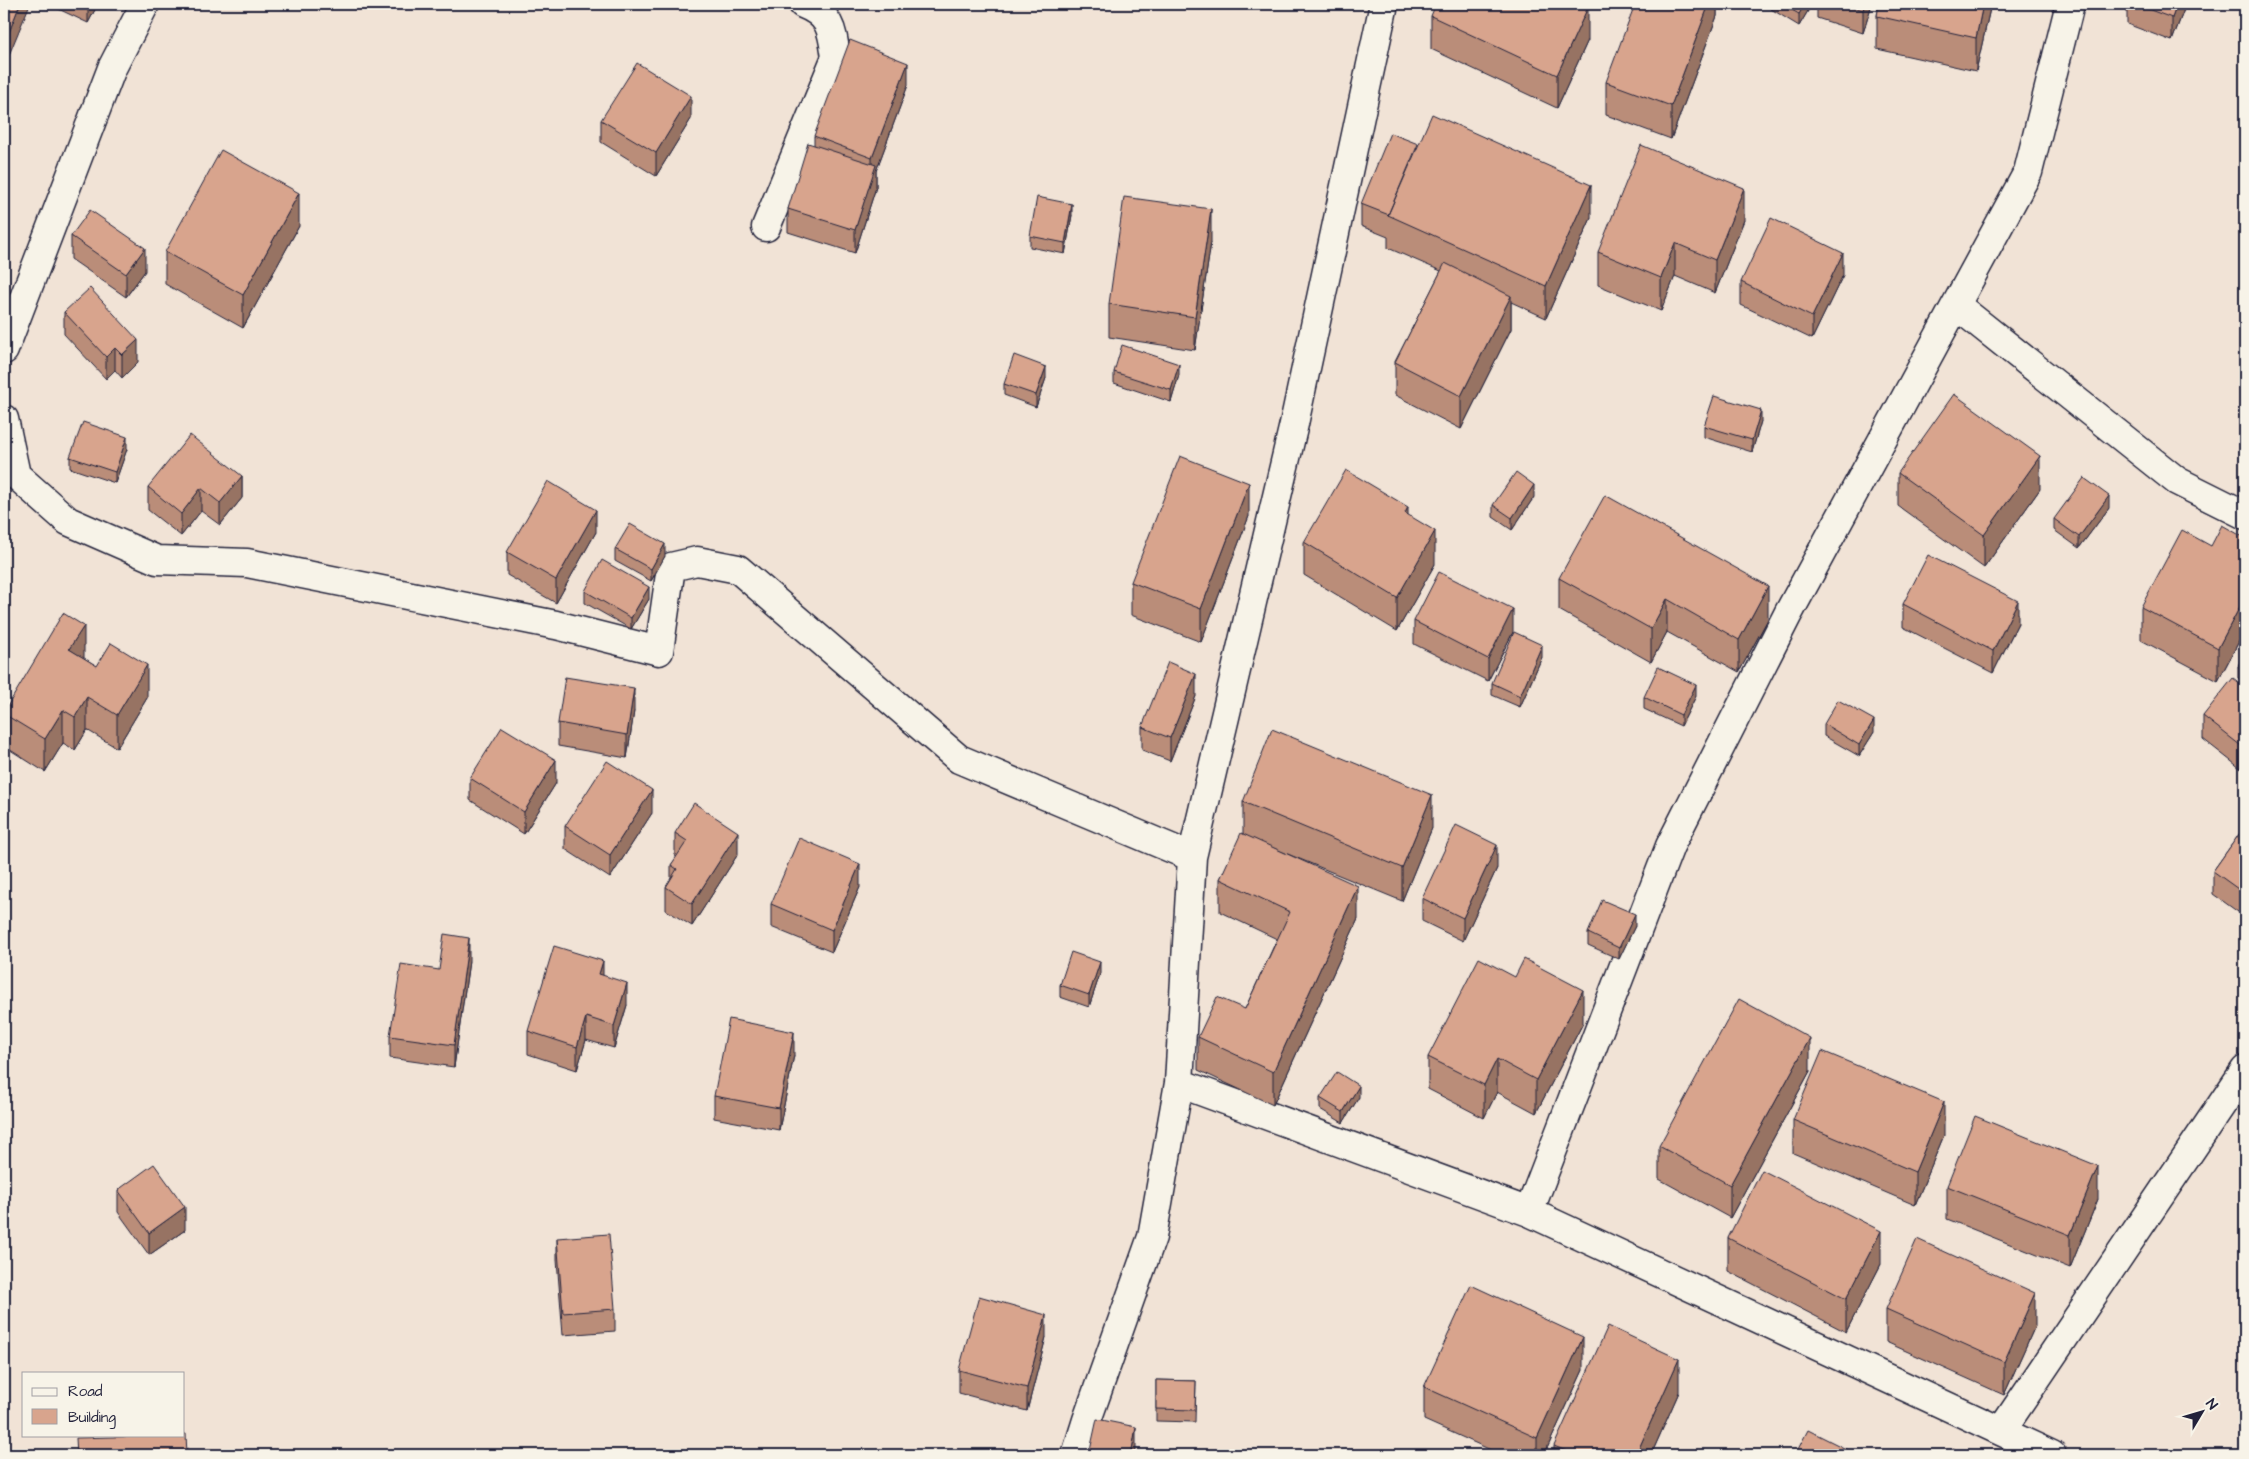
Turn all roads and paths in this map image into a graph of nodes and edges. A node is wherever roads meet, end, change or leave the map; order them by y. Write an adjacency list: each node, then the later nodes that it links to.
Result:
1 (146, 4): 7 (street)
2 (803, 4): 5 (street)
3 (1384, 4): 10 (street)
4 (2070, 4): 6 (street)
5 (766, 227)
6 (1956, 305): 9 (street); 13 (street)
7 (4, 350)
8 (4, 419): 10 (street)
9 (2245, 515)
10 (1192, 857): 12 (street)
11 (2245, 1070): 14 (street)
12 (1179, 1084): 13 (street); 15 (street)
13 (1529, 1212): 14 (street)
14 (2001, 1431): 16 (street)
15 (1076, 1455)
16 (2052, 1455)

